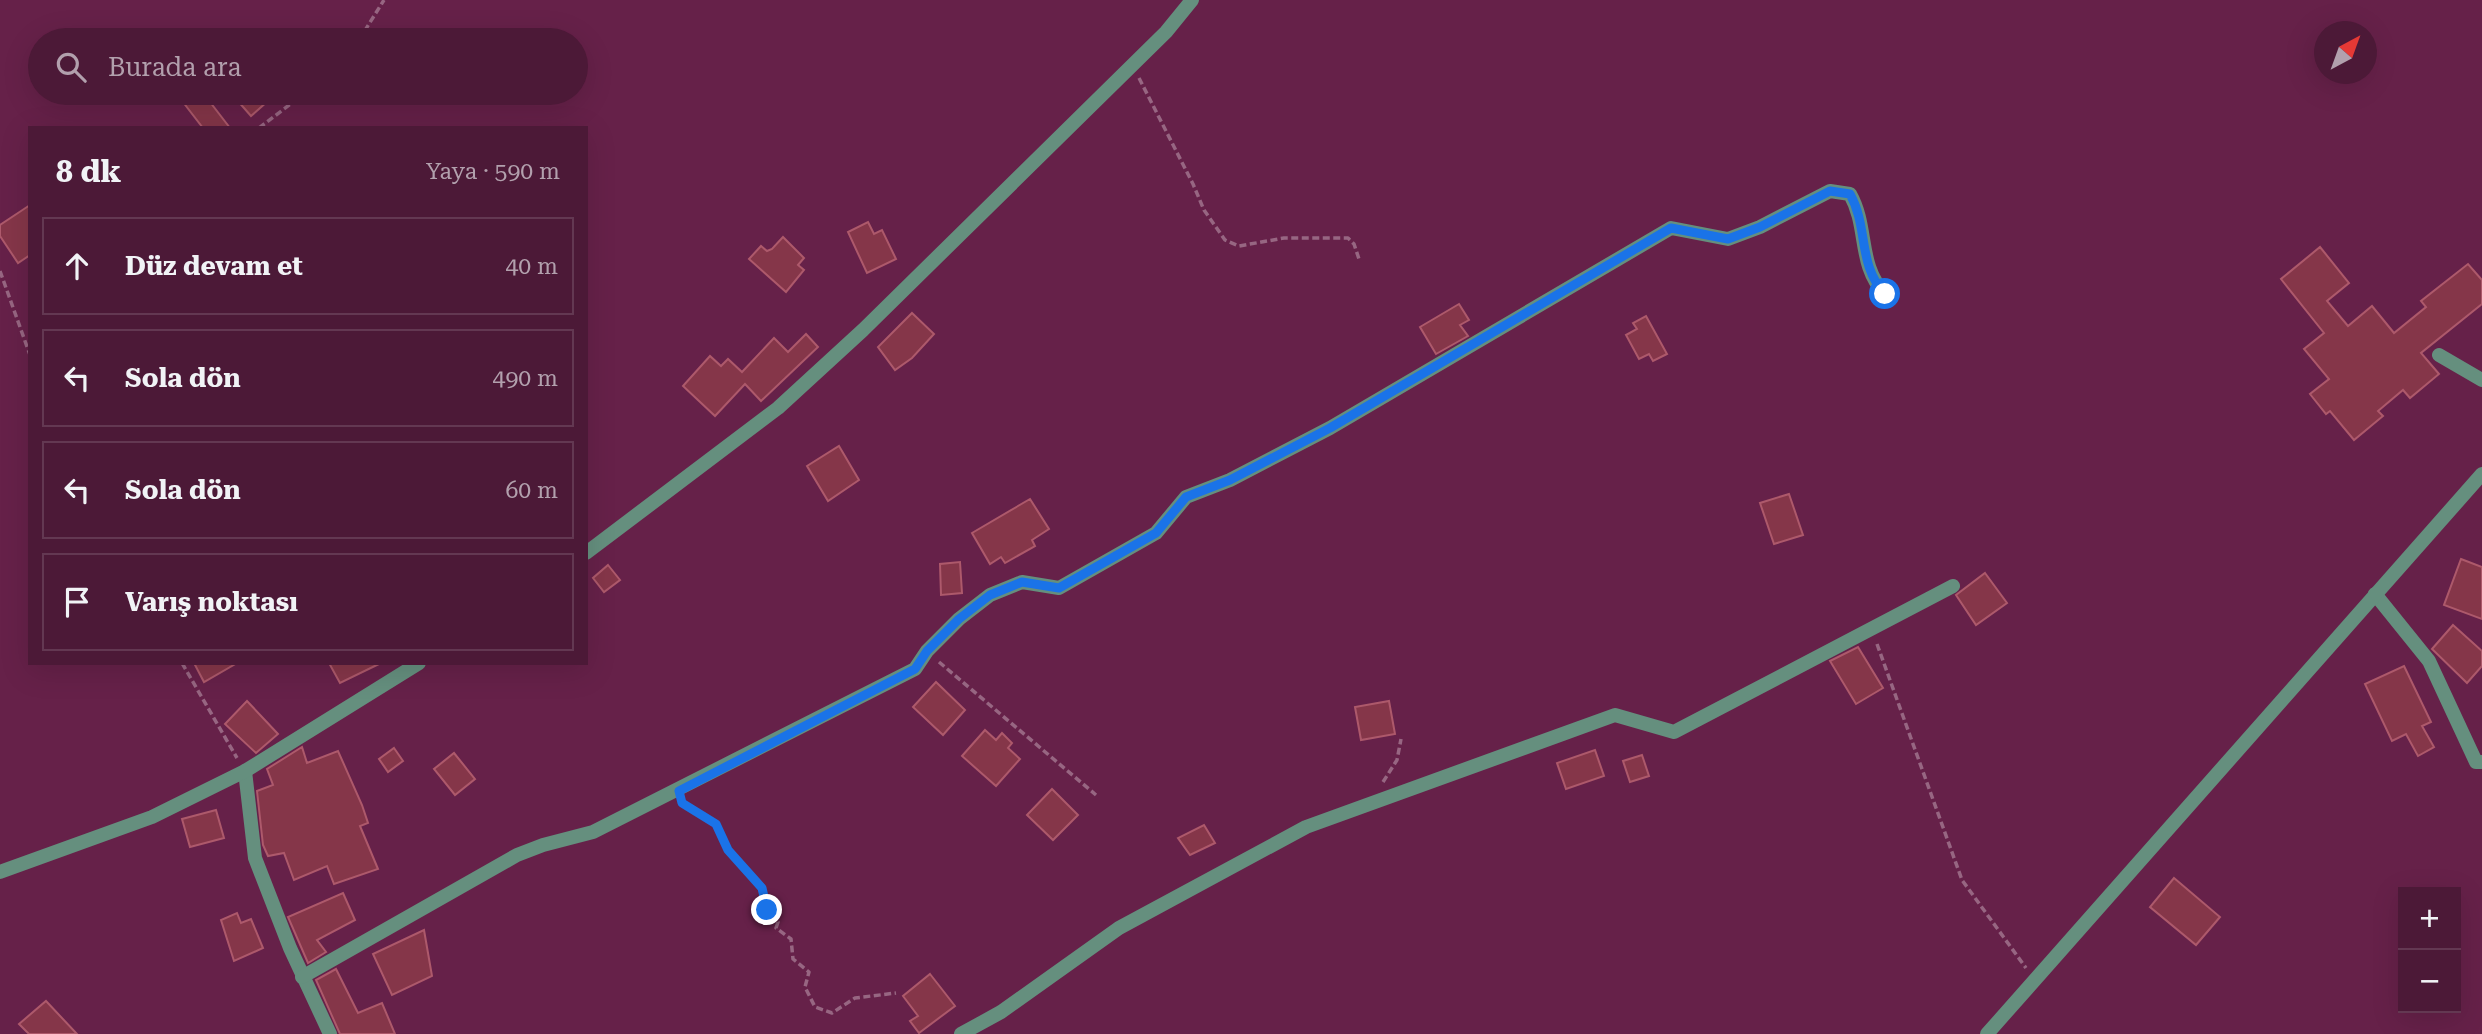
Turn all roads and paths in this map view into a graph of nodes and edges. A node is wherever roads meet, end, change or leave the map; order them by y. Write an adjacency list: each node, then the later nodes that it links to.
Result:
1 (384, 0): 3 (path)
2 (1192, 0): 4 (street)
3 (366, 28)
4 (1132, 64): 7 (path); 14 (street)
5 (289, 105): 6 (path)
6 (262, 126)
7 (1359, 259)
8 (0, 271): 10 (path)
9 (1885, 294): 18 (street)
10 (28, 349)
11 (2439, 355): 12 (street)
12 (2482, 380)
13 (2482, 474): 16 (street)
14 (588, 551)
15 (1954, 586): 17 (street)
16 (2375, 594): 22 (street); 29 (street)
17 (1872, 629): 26 (street); 29 (path)
18 (927, 651): 24 (street); 25 (path)
19 (183, 665): 23 (path)
20 (416, 665): 23 (street)
21 (1401, 740): 26 (path)
22 (2482, 762)
23 (245, 771): 27 (street); 28 (street)
24 (679, 791): 28 (street); 30 (path)
25 (1096, 795)
26 (1382, 800): 32 (street)
27 (0, 872)
28 (302, 977): 31 (street)
29 (2034, 980): 33 (street)
30 (896, 993)
31 (330, 1034)
32 (961, 1034)
33 (1987, 1034)

